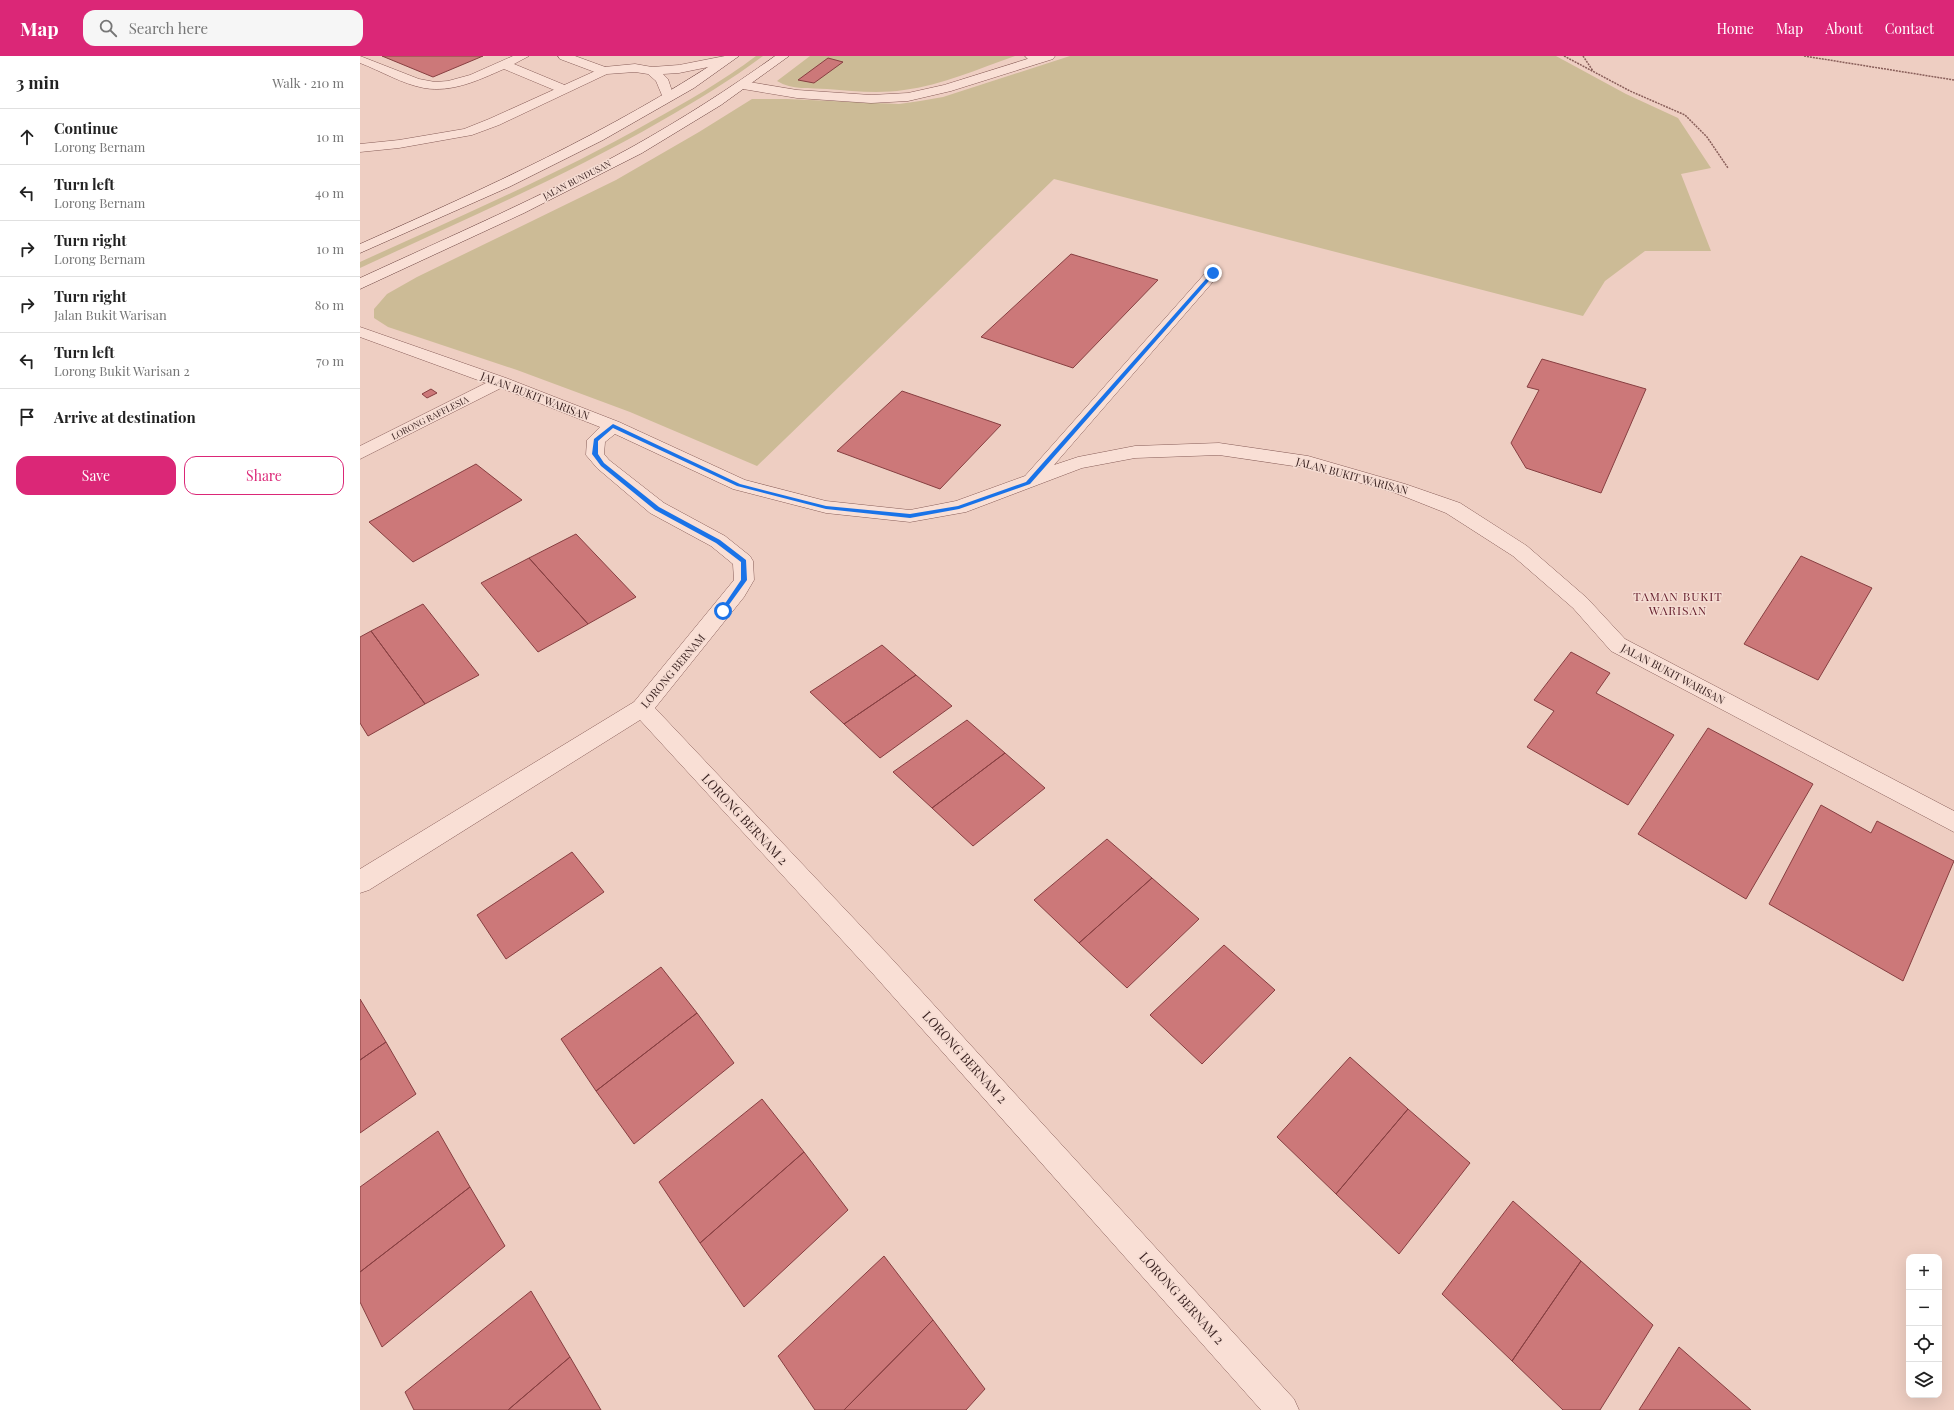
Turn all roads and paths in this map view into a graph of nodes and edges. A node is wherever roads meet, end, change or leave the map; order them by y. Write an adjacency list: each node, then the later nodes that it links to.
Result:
1 (523, 56): 11 (street)
2 (564, 56): 12 (street)
3 (783, 56): 16 (street, JALAN BUNDUSAN)
4 (1049, 56): 9 (street)
5 (1564, 56): 14 (path)
6 (1583, 56): 14 (path)
7 (1804, 56): 15 (path)
8 (730, 58): 13 (street); 18 (street)
9 (1034, 58): 16 (street)
10 (360, 59): 11 (street)
11 (503, 64): 17 (street)
12 (604, 71): 13 (street); 17 (street)
13 (652, 71): 18 (street)
14 (1593, 71): 20 (path)
15 (1954, 80)
16 (743, 85): 23 (street, JALAN BUNDUSAN)
17 (563, 89): 19 (street)
18 (668, 98): 21 (street)
19 (360, 148)
20 (1728, 168)
21 (360, 249)
22 (1213, 273): 28 (street)
23 (360, 284)
24 (360, 332): 25 (street, JALAN BUKIT WARISAN)
25 (500, 382): 26 (street, JALAN BUKIT WARISAN); 27 (street, LORONG RAFFLESIA)
26 (613, 426): 28 (street, JALAN BUKIT WARISAN); 29 (street, LORONG BERNAM)
27 (360, 454)
28 (1028, 483): 30 (street, JALAN BUKIT WARISAN)
29 (642, 708): 31 (street, LORONG BERNAM); 32 (street, LORONG BERNAM 2)
30 (1954, 822)
31 (360, 882)
32 (1283, 1410)

